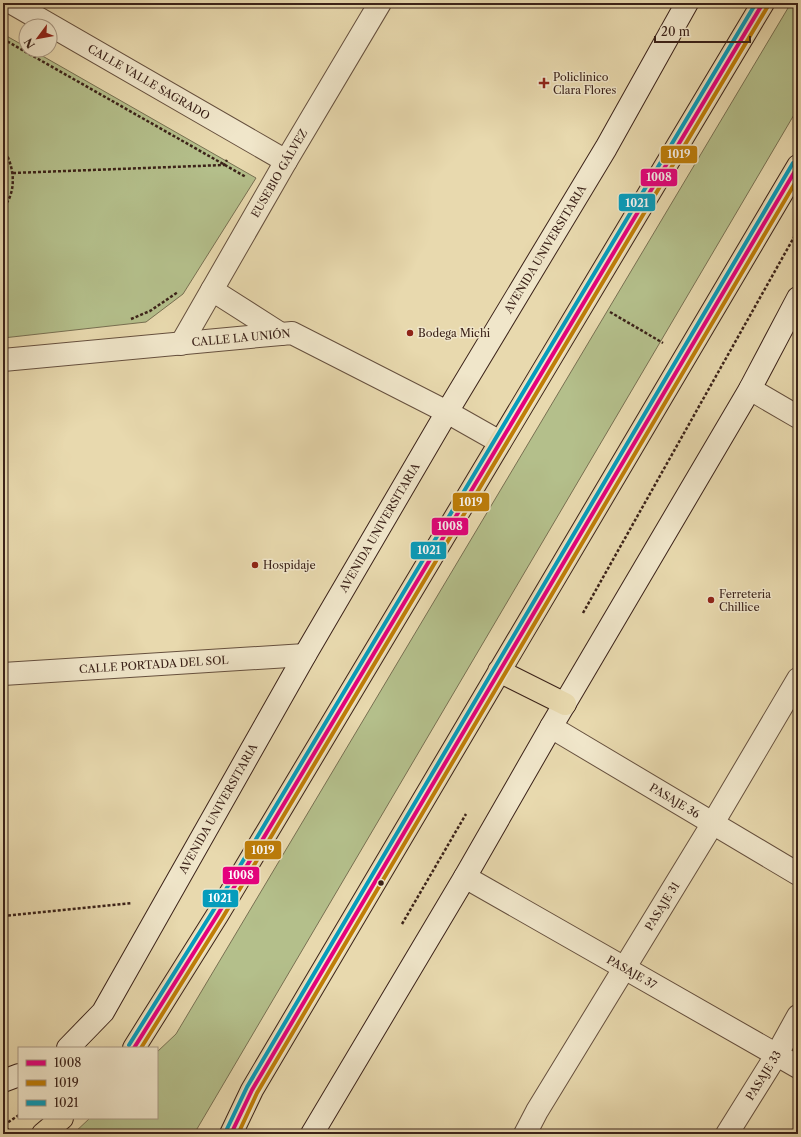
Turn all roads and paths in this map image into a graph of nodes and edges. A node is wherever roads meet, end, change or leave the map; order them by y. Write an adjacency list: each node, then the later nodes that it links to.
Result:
1 (12, 3): 7 (street, CALLE VALLE SAGRADO)
2 (380, 3): 7 (street, EUSEBIO GÁLVEZ)
3 (687, 3): 23 (street, AVENIDA UNIVERSITARIA)
4 (763, 3): 15 (main road)
5 (3, 39): 8 (path)
6 (3, 148): 9 (path)
7 (286, 161): 14 (street, EUSEBIO GÁLVEZ)
8 (224, 165): 9 (path); 11 (path)
9 (13, 173): 12 (path)
10 (795, 179): 20 (main road)
11 (250, 180)
12 (3, 208)
13 (181, 290): 17 (path)
14 (212, 290): 18 (street); 19 (street, EUSEBIO GÁLVEZ)
15 (586, 298): 20 (path); 25 (main road)
16 (798, 298): 22 (street)
17 (130, 319)
18 (281, 334): 19 (street, CALLE LA UNIÓN); 23 (street, CALLE LA UNIÓN)
19 (181, 344): 21 (street, CALLE LA UNIÓN)
20 (686, 356): 27 (main road)
21 (3, 360)
22 (750, 389): 24 (street); 30 (street)
23 (447, 412): 25 (street, CALLE LA UNIÓN); 26 (street, AVENIDA UNIVERSITARIA)
24 (798, 417)
25 (500, 442): 40 (main road)
26 (304, 655): 28 (street, CALLE PORTADA DEL SOL); 35 (street, AVENIDA UNIVERSITARIA)
27 (500, 671): 30 (main road); 50 (main road)
28 (3, 674)
29 (798, 679): 32 (street, PASAJE 31)
30 (564, 704): 31 (street)
31 (551, 727): 32 (street, PASAJE 36); 34 (street)
32 (713, 824): 33 (street, PASAJE 36); 37 (street, PASAJE 31)
33 (798, 874)
34 (465, 877): 37 (street, PASAJE 37); 51 (street)
35 (167, 900): 36 (path); 39 (street, AVENIDA UNIVERSITARIA)
36 (3, 916)
37 (625, 967): 41 (street, PASAJE 37); 52 (street, PASAJE 31)
38 (798, 1016): 41 (street, PASAJE 33)
39 (69, 1047)
40 (135, 1047)
41 (777, 1054): 42 (street, PASAJE 37); 53 (street, PASAJE 33)
42 (798, 1067)
43 (18, 1075): 44 (street)
44 (3, 1081)
45 (18, 1116): 47 (path)
46 (61, 1119): 49 (main road)
47 (4, 1125): 48 (path)
48 (13, 1134)
49 (43, 1134)
50 (230, 1134)
51 (312, 1134)
52 (525, 1134)
53 (727, 1134)

